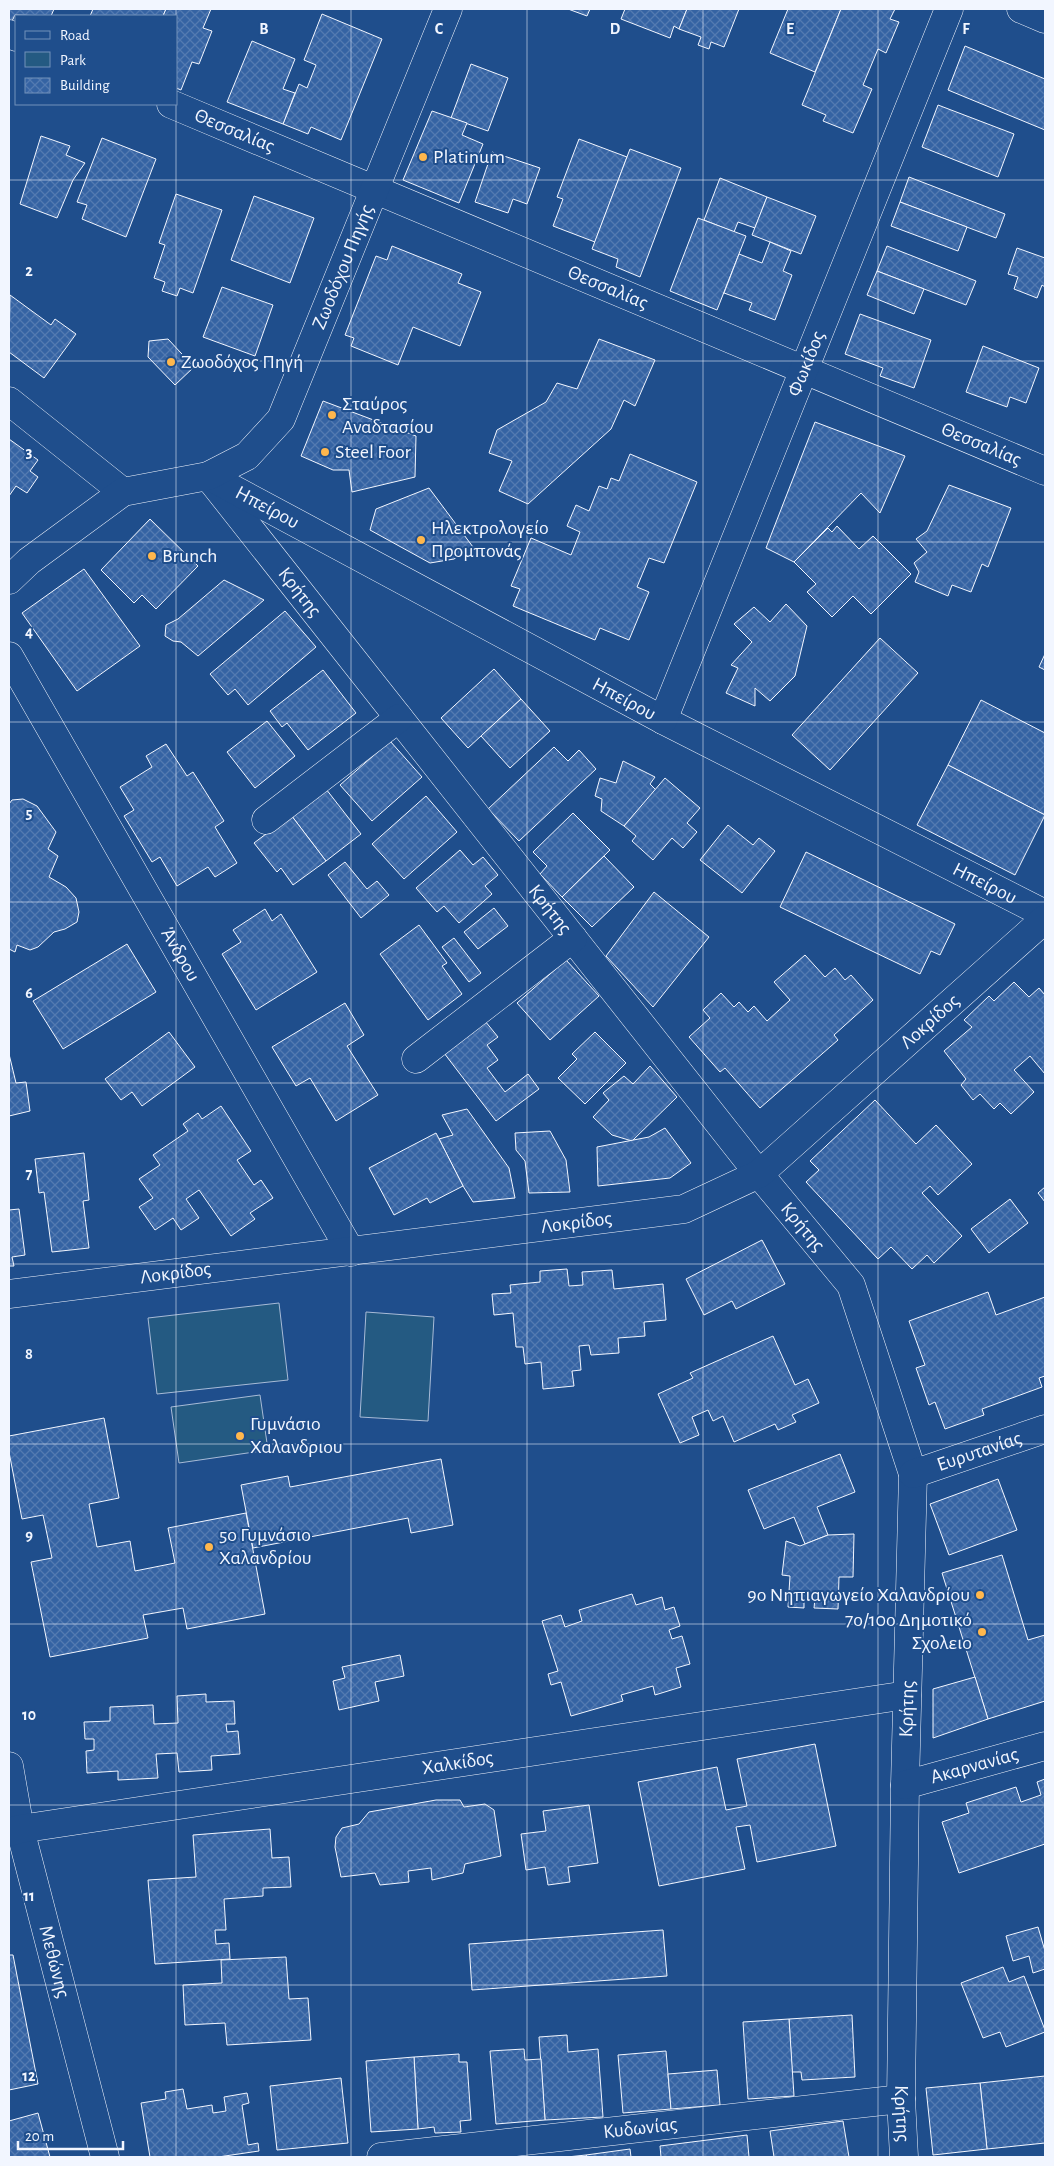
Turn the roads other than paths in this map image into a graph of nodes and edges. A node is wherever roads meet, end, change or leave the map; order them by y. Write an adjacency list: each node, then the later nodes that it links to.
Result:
1 (448, 9): 6 (street, Ζωοδόχου Πηγής)
2 (949, 9): 7 (street, Φωκίδος)
3 (1022, 9): 4 (street)
4 (1045, 19)
5 (173, 105): 6 (street, Θεσσαλίας)
6 (374, 190): 7 (street, Θεσσαλίας); 10 (street, Ζωοδόχου Πηγής)
7 (804, 370): 9 (street, Θεσσαλίας); 15 (street, Φωκίδος)
8 (9, 402): 11 (street)
9 (1045, 471)
10 (208, 476): 11 (street, Ζωοδόχου Πηγής); 14 (street, Κρήτης); 15 (street, Ηπείρου)
11 (123, 492): 12 (street, Ζωοδόχου Πηγής)
12 (9, 580)
13 (9, 656): 22 (street, Άνδρου)
14 (399, 718): 16 (street); 19 (street, Κρήτης)
15 (663, 720): 17 (street, Ηπείρου)
16 (266, 820)
17 (1045, 914)
18 (1045, 919): 21 (street, Λοκρίδος)
19 (573, 938): 20 (street); 21 (street, Κρήτης)
20 (416, 1058)
21 (759, 1174): 22 (street, Λοκρίδος); 25 (street, Κρήτης)
22 (351, 1252): 23 (street, Λοκρίδος)
23 (9, 1294)
24 (1045, 1429): 25 (street, Ευρυτανίας)
25 (913, 1474): 26 (street, Κρήτης)
26 (908, 1695): 29 (street, Κρήτης); 30 (street, Χαλκίδος)
27 (1045, 1746): 29 (street, Ακαρνανίας)
28 (9, 1766): 30 (street, Μεθώνης)
29 (905, 1785): 31 (street, Κρήτης)
30 (14, 1831): 32 (street, Μεθώνης)
31 (901, 2099): 33 (street, Κυδωνίας); 34 (street, Κρήτης)
32 (105, 2157)
33 (381, 2157)
34 (904, 2157)

